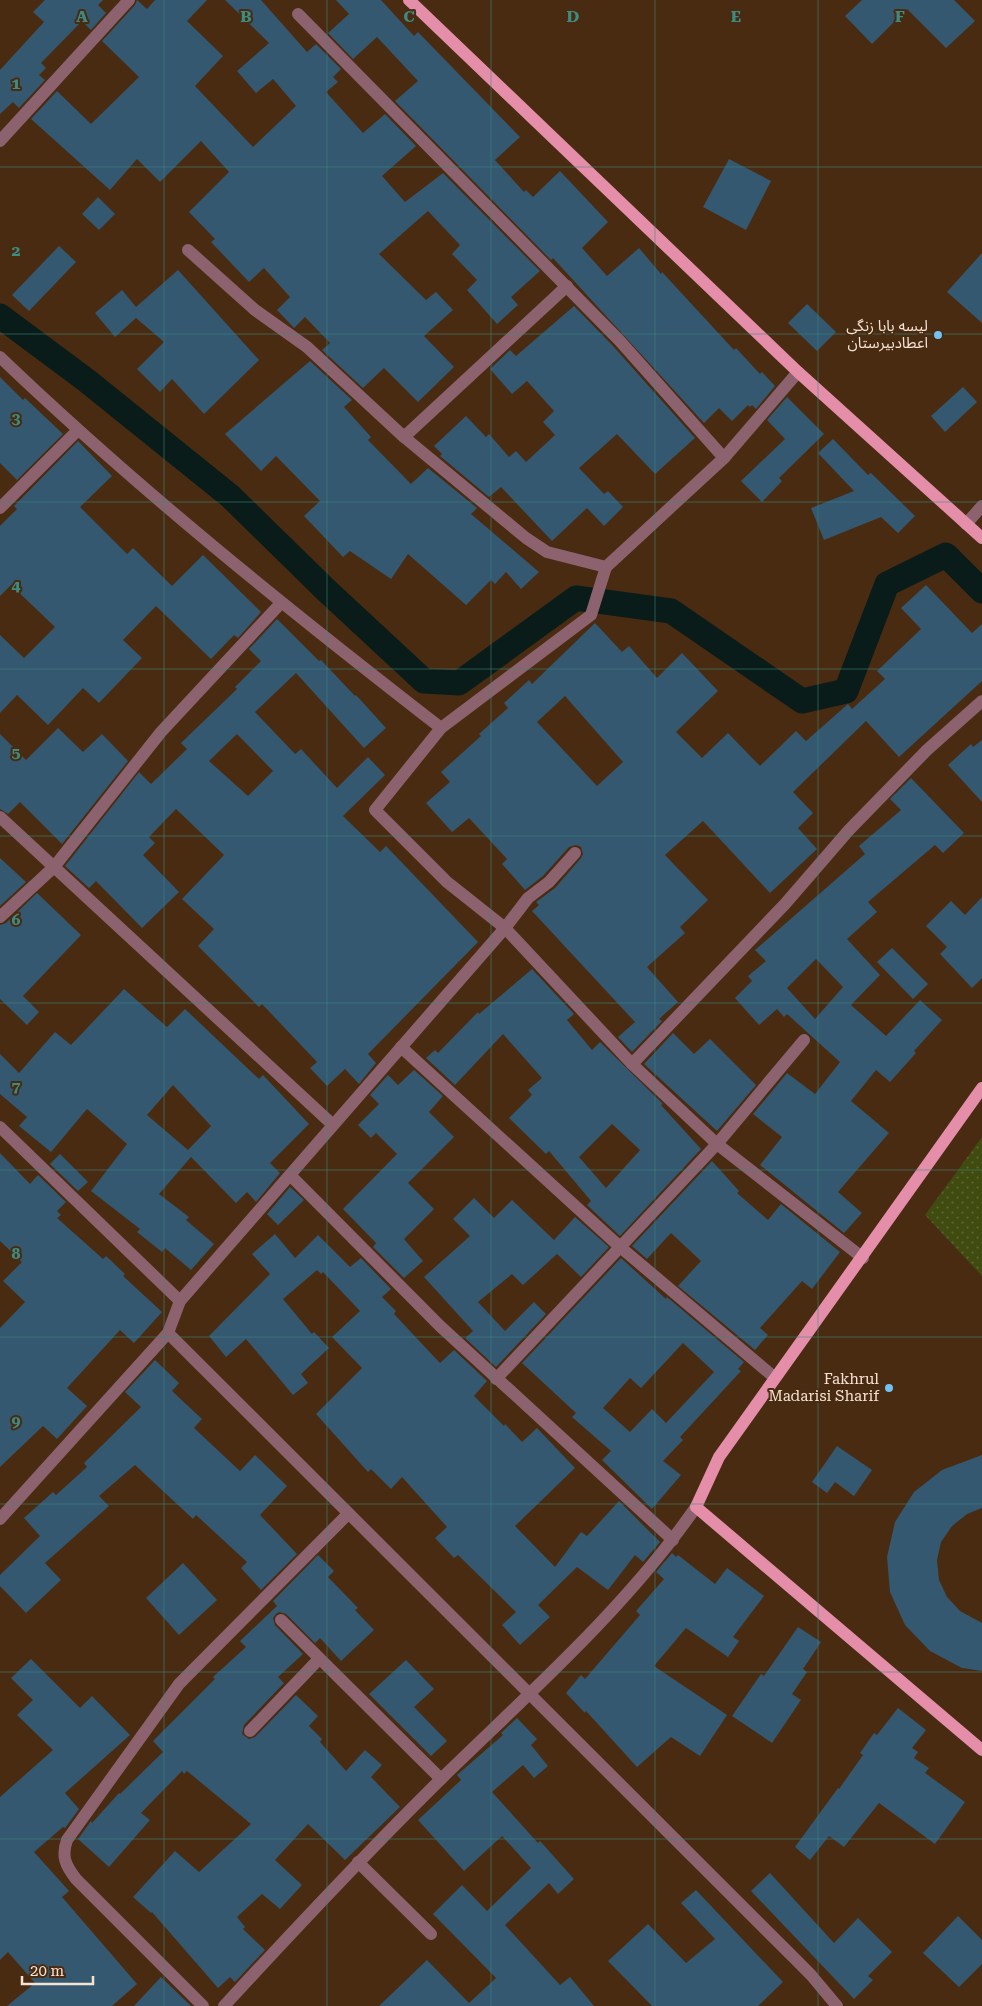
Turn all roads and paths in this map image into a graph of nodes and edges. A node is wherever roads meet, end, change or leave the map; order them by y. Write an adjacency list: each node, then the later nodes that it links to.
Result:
1 (129, 0): 4 (street)
2 (409, 0): 8 (main road)
3 (298, 14): 6 (street)
4 (0, 141)
5 (188, 250): 10 (street)
6 (567, 286): 10 (street); 11 (street)
7 (0, 357): 9 (street)
8 (798, 372): 11 (street); 14 (main road)
9 (77, 431): 13 (street); 17 (street)
10 (404, 437): 16 (street)
11 (724, 458): 16 (street)
12 (982, 506): 14 (street)
13 (0, 508)
14 (966, 524): 15 (main road)
15 (982, 538)
16 (606, 567): 19 (street)
17 (281, 603): 19 (street); 22 (street)
18 (982, 701): 27 (street)
19 (441, 728): 24 (street)
20 (0, 817): 22 (street)
21 (574, 853): 24 (street)
22 (54, 867): 23 (street); 29 (street)
23 (0, 917)
24 (505, 928): 26 (street); 27 (street)
25 (804, 1040): 31 (street)
26 (401, 1047): 29 (street); 33 (street)
27 (632, 1064): 31 (street)
28 (982, 1088): 34 (main road)
29 (333, 1126): 32 (street)
30 (0, 1127): 35 (street)
31 (717, 1144): 33 (street); 34 (street)
32 (290, 1174): 35 (street); 38 (street)
33 (619, 1246): 37 (street); 38 (street)
34 (863, 1258): 37 (main road)
35 (180, 1301): 36 (street)
36 (168, 1333): 40 (street); 41 (street)
37 (774, 1377): 39 (main road)
38 (496, 1379): 42 (street)
39 (696, 1507): 42 (street); 47 (main road)
40 (348, 1514): 45 (street); 51 (street)
41 (0, 1519)
42 (673, 1540): 45 (street)
43 (281, 1620): 44 (street)
44 (319, 1659): 46 (street); 48 (street)
45 (531, 1693): 48 (street); 53 (street)
46 (250, 1730)
47 (982, 1750)
48 (441, 1779): 49 (street)
49 (358, 1862): 50 (street); 52 (street)
50 (431, 1934)
51 (203, 2006)
52 (224, 2006)
53 (837, 2006)

